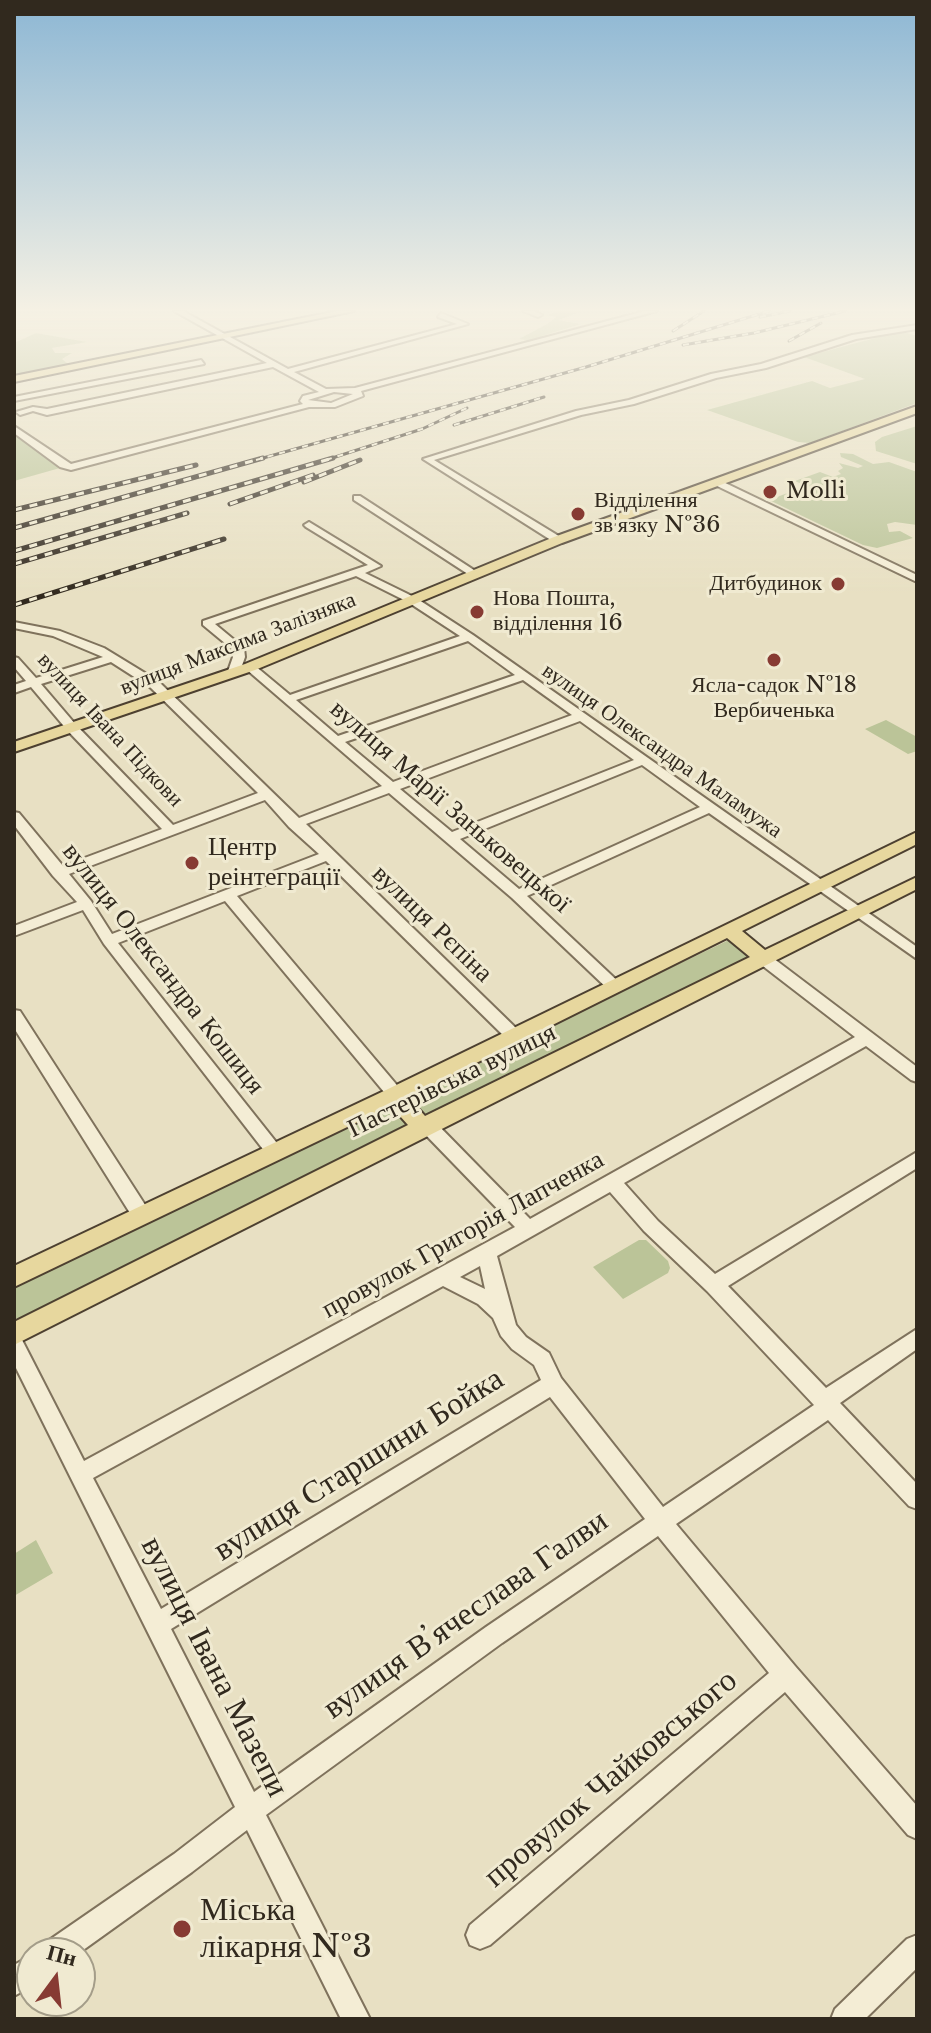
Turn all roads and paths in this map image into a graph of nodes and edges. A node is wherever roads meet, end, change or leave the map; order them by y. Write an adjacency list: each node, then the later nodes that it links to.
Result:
1 (76, 406): 5 (street)
2 (306, 406): 6 (street)
3 (613, 406): 10 (street)
4 (917, 409): 7 (main road, вулиця Максима Залізняка)
5 (20, 412)
6 (14, 429)
7 (716, 482): 10 (main road, вулиця Максима Залізняка); 13 (street)
8 (357, 498): 12 (street)
9 (309, 525): 11 (street)
10 (558, 540): 12 (main road, вулиця Максима Залізняка)
11 (359, 574): 14 (street, вулиця Олександра Маламужа); 20 (street)
12 (475, 574): 14 (main road, вулиця Максима Залізняка)
13 (917, 579)
14 (412, 600): 16 (street, вулиця Олександра Маламужа); 19 (main road, вулиця Максима Залізняка)
15 (14, 625): 17 (street, вулиця Рєпіна)
16 (469, 637): 21 (street, вулиця Олександра Маламужа); 25 (street)
17 (111, 658): 22 (street); 24 (street, вулиця Рєпіна)
18 (14, 660): 22 (street, вулиця Івана Підкови)
19 (250, 667): 20 (main road, вулиця Максима Залізняка); 25 (street, вулиця Марії Заньковецької)
20 (233, 674): 24 (main road, вулиця Максима Залізняка)
21 (521, 677): 26 (street, вулиця Олександра Маламужа); 28 (street)
22 (33, 683): 23 (street); 27 (street, вулиця Івана Підкови)
23 (14, 689)
24 (168, 697): 27 (main road, вулиця Максима Залізняка); 32 (street, вулиця Рєпіна)
25 (289, 699): 28 (street, вулиця Марії Заньковецької)
26 (579, 717): 30 (street, вулиця Олександра Маламужа); 31 (street)
27 (72, 728): 29 (main road, вулиця Максима Залізняка); 36 (street, вулиця Івана Підкови)
28 (338, 740): 31 (street, вулиця Марії Заньковецької)
29 (14, 747)
30 (642, 761): 33 (street, вулиця Олександра Маламужа); 38 (street)
31 (390, 787): 35 (street); 38 (street, вулиця Марії Заньковецької)
32 (266, 795): 35 (street, вулиця Рєпіна); 36 (street)
33 (711, 807): 42 (street, вулиця Олександра Маламужа); 43 (street)
34 (14, 816): 40 (street, вулиця Олександра Кошиця)
35 (294, 824): 39 (street, вулиця Рєпіна)
36 (171, 831): 40 (street)
37 (917, 837): 42 (main road, Пастерівська вулиця)
38 (450, 838): 43 (street, вулиця Марії Заньковецької)
39 (326, 856): 44 (street); 54 (street, вулиця Рєпіна)
40 (58, 873): 45 (street, вулиця Олександра Кошиця)
41 (917, 882): 46 (main road, Пастерівська вулиця)
42 (820, 886): 46 (street, вулиця Олександра Маламужа); 48 (main road, Пастерівська вулиця)
43 (517, 895): 52 (street, вулиця Марії Заньковецької)
44 (229, 896): 49 (street); 57 (street)
45 (86, 904): 47 (street); 49 (street, вулиця Олександра Кошиця)
46 (856, 913): 50 (street, вулиця Олександра Маламужа); 51 (main road, Пастерівська вулиця)
47 (14, 931)
48 (730, 931): 51 (main road); 52 (main road, Пастерівська вулиця)
49 (109, 941): 59 (street, вулиця Олександра Кошиця)
50 (917, 954)
51 (764, 959): 55 (street); 58 (main road, Пастерівська вулиця)
52 (616, 987): 54 (main road, Пастерівська вулиця)
53 (14, 1015): 62 (street)
54 (514, 1036): 57 (main road, Пастерівська вулиця)
55 (867, 1038): 56 (street); 61 (street, провулок Григорія Лапченка)
56 (917, 1076)
57 (395, 1095): 58 (main road); 59 (main road, Пастерівська вулиця)
58 (424, 1126): 63 (street); 69 (main road, Пастерівська вулиця)
59 (275, 1152): 62 (main road, Пастерівська вулиця)
60 (917, 1159): 67 (street)
61 (612, 1182): 63 (street, провулок Григорія Лапченка); 67 (street)
62 (142, 1216): 65 (main road, Пастерівська вулиця)
63 (528, 1229): 64 (street, провулок Григорія Лапченка)
64 (486, 1252): 66 (street, провулок Григорія Лапченка); 68 (street)
65 (14, 1277)
66 (443, 1277): 68 (street); 74 (street, провулок Григорія Лапченка)
67 (714, 1285): 73 (street)
68 (501, 1313): 72 (street)
69 (14, 1334)
70 (917, 1338): 73 (street, вулиця Вʼячеслава Галви)
71 (14, 1344): 74 (street, вулиця Івана Мазепи)
72 (553, 1384): 76 (street); 77 (street, вулиця Старшини Бойка)
73 (829, 1407): 75 (street); 76 (street, вулиця Вʼячеслава Галви)
74 (82, 1473): 77 (street, вулиця Івана Мазепи)
75 (917, 1499)
76 (659, 1520): 78 (street); 79 (street, вулиця Вʼячеслава Галви)
77 (157, 1624): 79 (street, вулиця Івана Мазепи)
78 (786, 1675): 80 (street); 81 (street, провулок Чайковського)
79 (251, 1810): 82 (street, вулиця Вʼячеслава Галви); 84 (street, вулиця Івана Мазепи)
80 (917, 1826)
81 (480, 1935)
82 (78, 1937)
83 (917, 1949): 85 (street)
84 (356, 2019)
85 (845, 2019)

